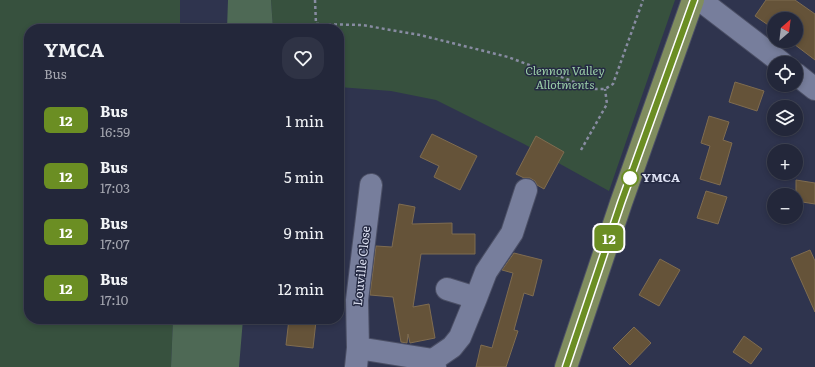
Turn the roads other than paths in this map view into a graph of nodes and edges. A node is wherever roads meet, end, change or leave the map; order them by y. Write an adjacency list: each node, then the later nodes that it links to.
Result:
1 (694, 0): 12 (main road)
2 (700, 0): 3 (street)
3 (773, 56)
4 (803, 80): 5 (street)
5 (815, 89)
6 (371, 185): 10 (street, Louville Close)
7 (526, 190): 9 (street, Louville Close)
8 (447, 289): 9 (street)
9 (476, 298): 11 (street, Louville Close)
10 (357, 357): 11 (street, Louville Close)
11 (434, 364)
12 (566, 367)

